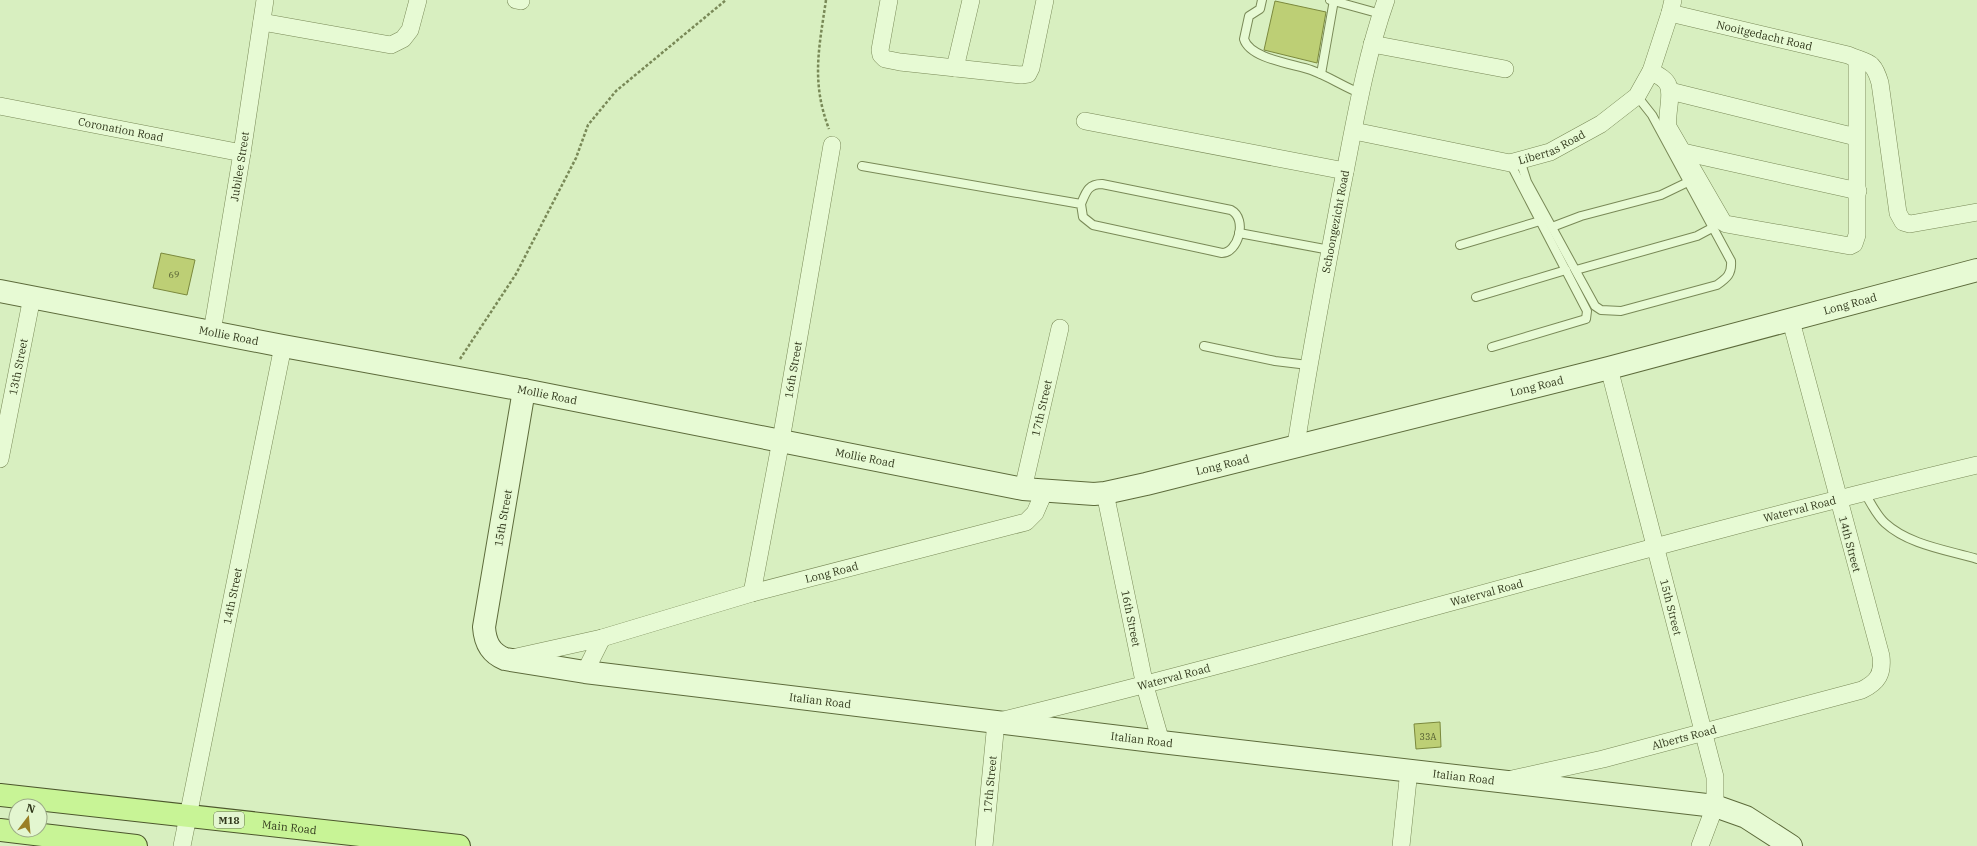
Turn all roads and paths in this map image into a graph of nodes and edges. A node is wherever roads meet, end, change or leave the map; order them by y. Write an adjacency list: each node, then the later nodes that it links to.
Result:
1 (265, 0): 12 (street, Jubilee Street)
2 (418, 0): 12 (street)
3 (726, 0): 56 (path)
4 (826, 0): 26 (path)
5 (889, 0): 15 (street)
6 (971, 0): 15 (street)
7 (1045, 0): 15 (street)
8 (1262, 0): 18 (lane)
9 (1332, 0): 11 (lane); 18 (lane)
10 (1672, 6): 14 (street, Nooitgedacht Road); 17 (street, Libertas Road)
11 (1383, 7): 13 (street, Schoongezicht Road)
12 (262, 22): 28 (street, Jubilee Street)
13 (1372, 44): 16 (street); 20 (street, Schoongezicht Road)
14 (1857, 59): 25 (street); 35 (street, Nooitgedacht Road)
15 (955, 68)
16 (1505, 69)
17 (1651, 70): 19 (street); 21 (street, Libertas Road)
18 (1321, 74): 20 (lane)
19 (1670, 91): 25 (street); 27 (street)
20 (1362, 94): 24 (street, Schoongezicht Road)
21 (1637, 96): 29 (street, Libertas Road); 32 (lane)
22 (0, 106): 28 (street, Coronation Road)
23 (1086, 121): 31 (street)
24 (1354, 131): 29 (street, Libertas Road); 31 (street, Schoongezicht Road)
25 (1856, 137): 33 (street)
26 (832, 146): 58 (street, 16th Street)
27 (1683, 152): 33 (street); 33 (street)
28 (242, 153): 50 (street, Jubilee Street)
29 (1515, 161): 36 (lane); 37 (lane)
30 (862, 166): 34 (lane)
31 (1345, 171): 41 (street, Schoongezicht Road)
32 (1688, 182): 37 (lane); 38 (lane)
33 (1858, 191)
34 (1081, 204): 39 (lane); 39 (lane)
35 (1977, 212)
36 (1540, 221): 40 (lane); 42 (lane)
37 (1552, 227): 43 (lane)
38 (1712, 228): 43 (lane); 43 (lane)
39 (1239, 233): 41 (lane)
40 (1460, 245)
41 (1330, 250): 54 (street, Schoongezicht Road)
42 (1566, 270): 46 (lane); 53 (lane)
43 (1576, 270)
44 (1977, 270): 48 (main road, Long Road)
45 (0, 291): 47 (main road, Mollie Road)
46 (1476, 297)
47 (32, 298): 50 (main road, Mollie Road); 60 (street, 13th Street)
48 (1791, 321): 55 (main road, Long Road); 66 (street, 14th Street)
49 (1060, 328): 62 (street, 17th Street)
50 (212, 332): 51 (main road, Mollie Road)
51 (283, 346): 56 (main road, Mollie Road); 82 (street, 14th Street)
52 (1204, 346): 54 (lane)
53 (1492, 347)
54 (1308, 366): 59 (street, Schoongezicht Road)
55 (1609, 368): 59 (main road, Long Road); 67 (street, 15th Street)
56 (449, 376): 57 (main road, Mollie Road)
57 (524, 390): 58 (main road, Mollie Road); 71 (main road, 15th Street)
58 (781, 440): 62 (main road, Mollie Road); 69 (street, 16th Street)
59 (1296, 445): 65 (main road, Long Road)
60 (0, 459)
61 (1977, 465): 64 (street, Waterval Road)
62 (1024, 489): 63 (main road, Mollie Road)
63 (1045, 490): 65 (main road, Mollie Road); 69 (street, Long Road)
64 (1864, 492): 66 (street, Waterval Road); 68 (lane)
65 (1099, 493): 73 (street, 16th Street)
66 (1838, 498): 67 (street, Waterval Road); 74 (street, 14th Street)
67 (1655, 547): 73 (street, Waterval Road); 76 (street, 15th Street)
68 (1977, 559)
69 (752, 593): 70 (street, Long Road)
70 (602, 638): 71 (street, Long Road); 72 (street)
71 (497, 653): 72 (main road, Italian Road)
72 (585, 672): 75 (main road, Italian Road)
73 (1145, 686): 75 (street, Waterval Road); 77 (street, 16th Street)
74 (1862, 690): 76 (street, Alberts Road)
75 (996, 722): 77 (main road, Italian Road); 89 (street, 17th Street)
76 (1704, 731): 79 (street, Alberts Road); 81 (street, 15th Street)
77 (1161, 742): 78 (main road, Italian Road)
78 (1410, 770): 79 (main road, Italian Road); 90 (street)
79 (1504, 781): 81 (main road, Italian Road)
80 (0, 795): 82 (main road, Main Road / M18)
81 (1716, 806): 91 (street, 15th Street); 92 (main road, Italian Road)
82 (188, 815): 87 (street, 14th Street); 88 (main road, Main Road / M18)
83 (48, 835): 86 (main road)
84 (20, 838): 85 (main road)
85 (6, 846)
86 (136, 846)
87 (182, 846)
88 (458, 846)
89 (984, 846)
90 (1401, 846)
91 (1700, 846)
92 (1791, 846)

